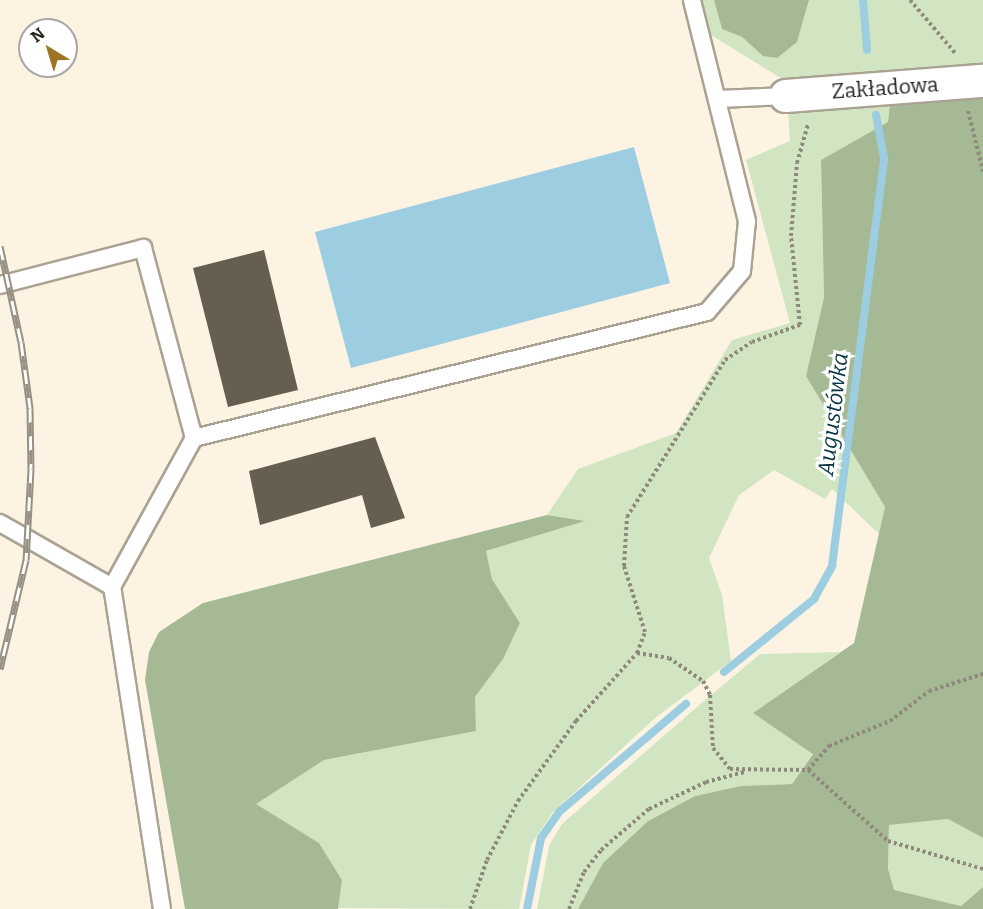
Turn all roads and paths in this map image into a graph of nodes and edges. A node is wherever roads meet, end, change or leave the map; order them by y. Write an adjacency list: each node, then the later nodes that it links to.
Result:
1 (692, 0): 5 (lane)
2 (983, 81): 3 (street, Zakładowa)
3 (821, 93): 4 (street, Zakładowa); 10 (path)
4 (786, 96): 5 (lane)
5 (719, 99): 7 (lane)
6 (0, 285): 7 (lane)
7 (194, 438): 9 (lane)
8 (0, 523): 9 (lane)
9 (112, 587): 15 (lane)
10 (637, 653): 13 (path); 16 (path)
11 (983, 674): 12 (path)
12 (808, 770): 13 (path); 14 (path)
13 (749, 772): 17 (path)
14 (983, 870)
15 (162, 909)
16 (470, 909)
17 (569, 909)

